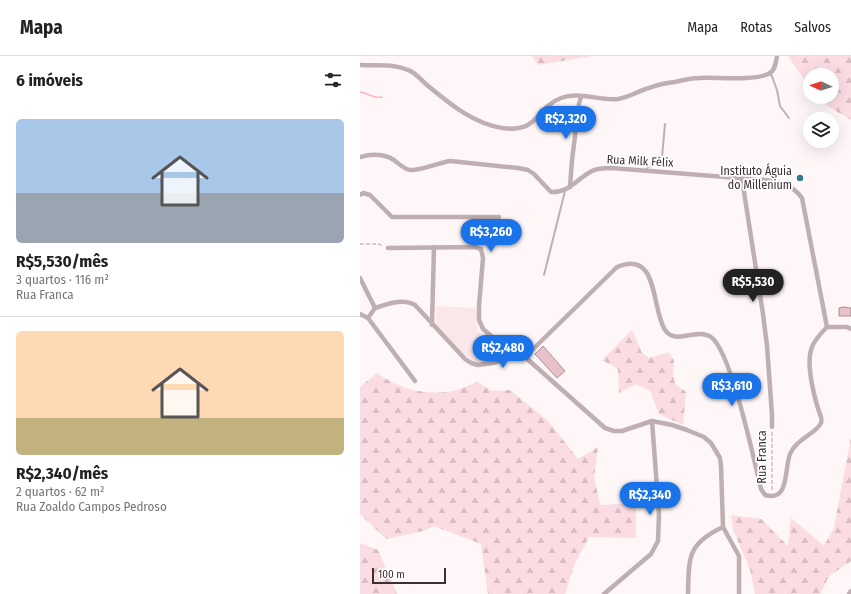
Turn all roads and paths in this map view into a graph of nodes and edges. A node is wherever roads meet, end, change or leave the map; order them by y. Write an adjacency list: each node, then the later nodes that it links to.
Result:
1 (777, 56): 3 (street)
2 (360, 64): 4 (street)
3 (769, 74): 4 (street); 5 (lane)
4 (581, 97): 10 (street)
5 (789, 118)
6 (665, 124): 8 (lane)
7 (360, 157): 10 (street)
8 (645, 170): 9 (street, Rua Milk Félix); 10 (street, Rua Milk Félix)
9 (742, 179): 22 (street, Rua Milk Félix); 28 (street, Rua Franca)
10 (567, 189): 16 (lane)
11 (360, 195): 12 (street)
12 (499, 217)
13 (360, 244): 15 (path)
14 (434, 247): 15 (street); 21 (street); 24 (street)
15 (388, 248)
16 (544, 275)
17 (360, 278): 18 (street)
18 (375, 308): 20 (street); 21 (street)
19 (360, 314): 20 (street)
20 (368, 318): 26 (street)
21 (432, 325): 24 (street)
22 (827, 327): 23 (street); 29 (street)
23 (851, 329)
24 (515, 356): 25 (street)
25 (525, 357): 27 (street); 29 (street)
26 (415, 381)
27 (652, 421): 30 (street); 32 (street)
28 (772, 427): 29 (path, Rua Franca)
29 (772, 497)
30 (723, 527): 33 (street); 34 (street)
31 (851, 591): 35 (street)
32 (604, 594)
33 (688, 594)
34 (739, 594)
35 (848, 594)

